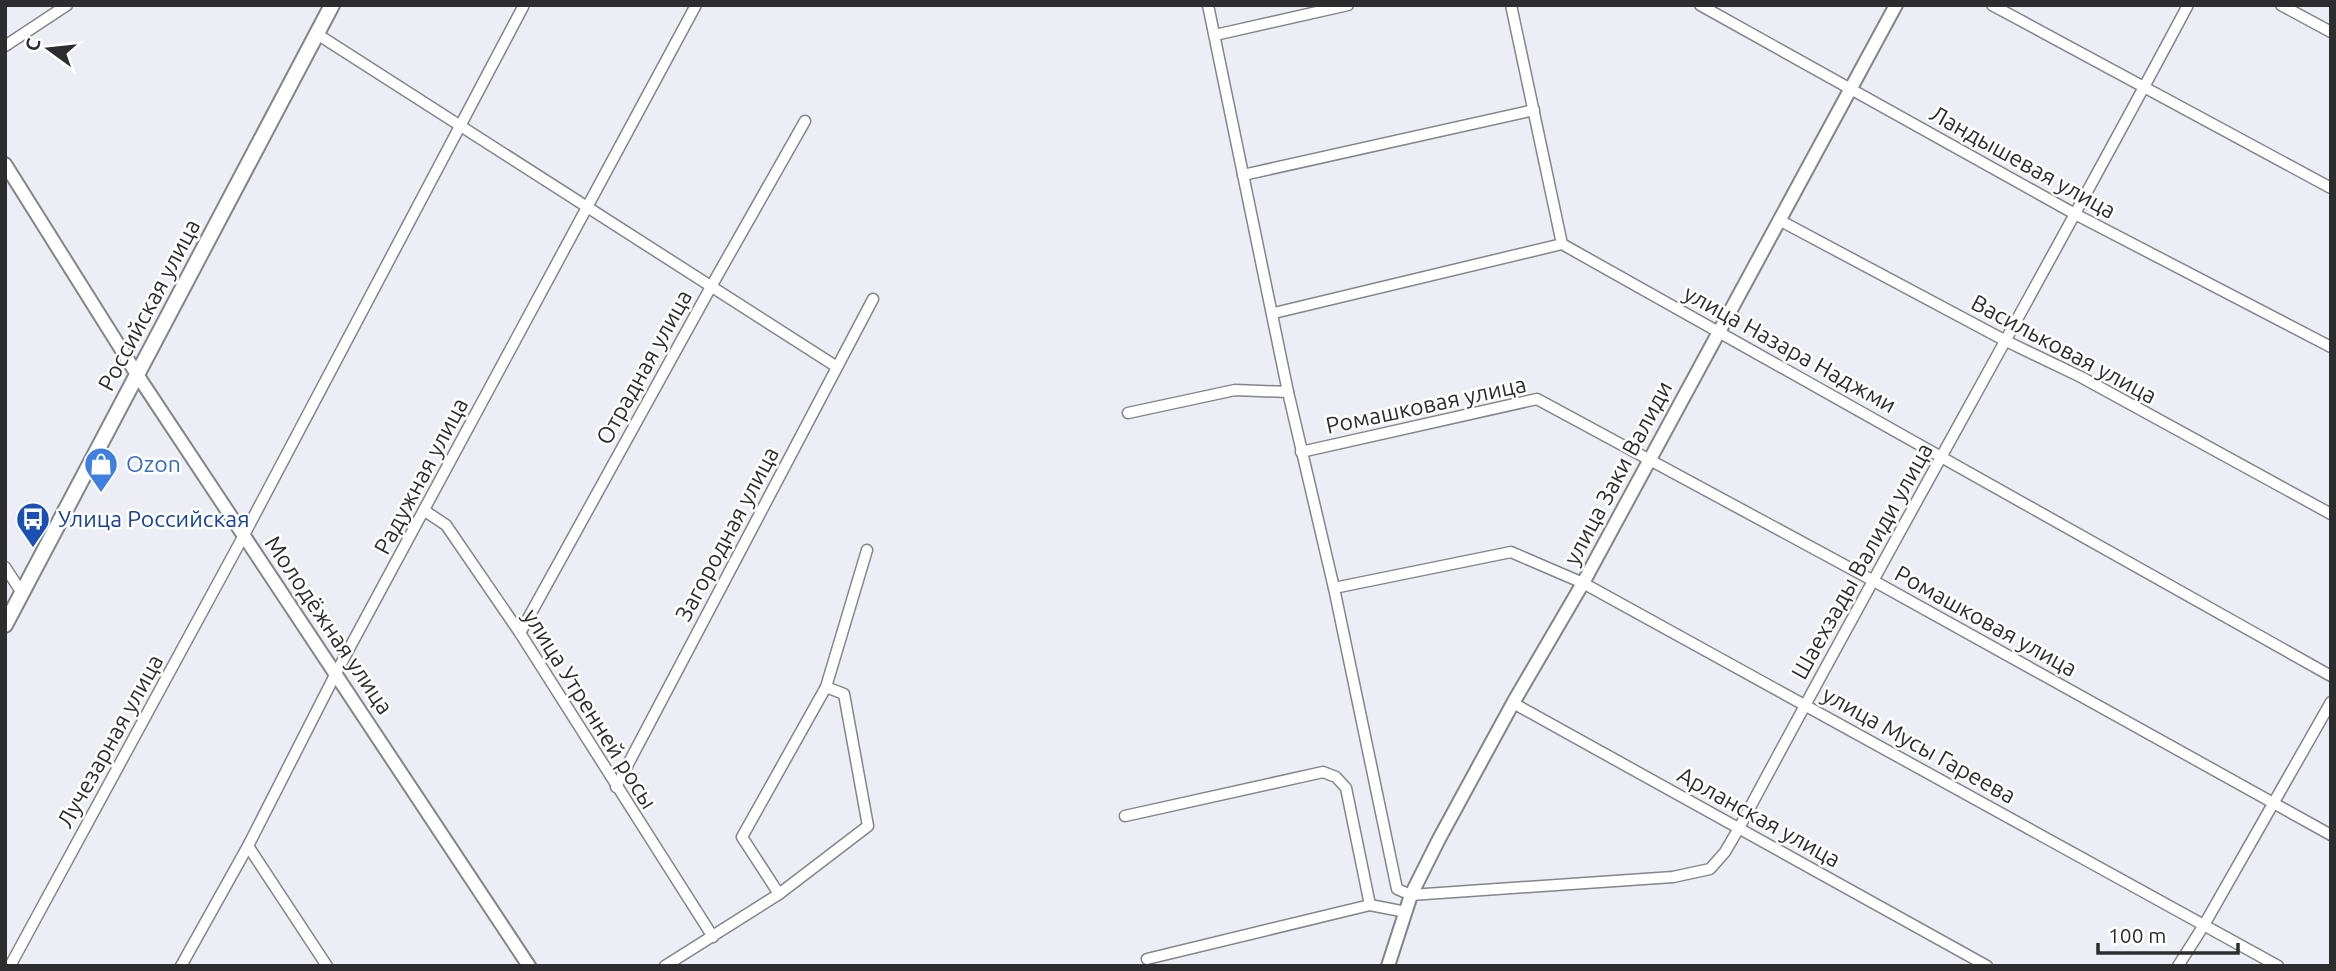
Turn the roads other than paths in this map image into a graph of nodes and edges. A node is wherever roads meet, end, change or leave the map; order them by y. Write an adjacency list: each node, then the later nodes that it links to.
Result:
1 (67, 5): 16 (street)
2 (332, 5): 14 (main road, Российская улица)
3 (524, 5): 21 (street, Лучезарная улица)
4 (696, 5): 25 (street, Радужная улица)
5 (1208, 5): 15 (street)
6 (1348, 5): 15 (street)
7 (1511, 5): 19 (street)
8 (1700, 5): 18 (street, Ландышевая улица)
9 (1896, 5): 18 (street, улица Заки Валиди)
10 (1992, 5): 17 (street)
11 (2188, 5): 17 (street, Шаехзады Валиди улица)
12 (2281, 5): 13 (street)
13 (2331, 32)
14 (317, 34): 21 (street); 36 (main road, Российская улица)
15 (1215, 35): 23 (street)
16 (5, 46)
17 (2144, 87): 24 (street); 26 (street, Шаехзады Валиди улица)
18 (1852, 89): 26 (street, Ландышевая улица); 27 (street, улица Заки Валиди)
19 (1534, 110): 23 (street); 28 (street)
20 (805, 121): 29 (street, Отрадная улица)
21 (460, 124): 25 (street); 44 (street, Лучезарная улица)
22 (5, 164): 36 (street, Молодёжная улица)
23 (1242, 175): 31 (street)
24 (2331, 188)
25 (587, 206): 29 (street); 42 (street, Радужная улица)
26 (2075, 214): 33 (street, Шаехзады Валиди улица); 34 (street, Ландышевая улица)
27 (1779, 220): 32 (street, улица Заки Валиди); 33 (street, Васильковая улица)
28 (1562, 244): 31 (street); 32 (street, улица Назара Наджми)
29 (712, 285): 35 (street); 52 (street, Отрадная улица)
30 (873, 299): 35 (street, Загородная улица)
31 (1274, 313): 37 (street)
32 (1720, 332): 40 (street, улица Назара Наджми); 41 (street, улица Заки Валиди)
33 (2006, 341): 40 (street, Шаехзады Валиди улица); 43 (street, Васильковая улица)
34 (2331, 348)
35 (837, 367): 59 (street, Загородная улица)
36 (138, 376): 44 (street, Молодёжная улица); 50 (main road, Российская улица)
37 (1288, 392): 38 (street); 39 (street)
38 (1128, 413)
39 (1301, 452): 41 (street, Ромашковая улица); 49 (street)
40 (1941, 457): 47 (street, Шаехзады Валиди улица); 54 (street, улица Назара Наджми)
41 (1648, 459): 47 (street, Ромашковая улица); 48 (street, улица Заки Валиди)
42 (425, 511): 52 (street, улица Утренней росы); 53 (street, Радужная улица)
43 (2331, 514)
44 (244, 535): 53 (street, Молодёжная улица); 72 (street, Лучезарная улица)
45 (867, 550): 55 (street)
46 (5, 567): 50 (street)
47 (1872, 580): 58 (street, Шаехзады Валиди улица); 60 (street, Ромашковая улица)
48 (1583, 583): 49 (street, улица Мусы Гареева); 57 (street, улица Заки Валиди); 58 (street, улица Мусы Гареева)
49 (1334, 588): 66 (street)
50 (22, 593): 51 (main road, Российская улица)
51 (5, 625)
52 (520, 633): 59 (street, улица Утренней росы)
53 (336, 673): 64 (street, Радужная улица); 75 (street, Молодёжная улица)
54 (2331, 676)
55 (826, 687): 65 (street); 65 (street)
56 (2331, 702): 60 (street)
57 (1513, 703): 62 (street, Арланская улица); 66 (street, улица Заки Валиди)
58 (1805, 704): 62 (street, Шаехзады Валиди улица); 69 (street, улица Мусы Гареева)
59 (616, 787): 70 (street, улица Утренней росы)
60 (2274, 803): 63 (street, Ромашковая улица); 69 (street)
61 (1125, 816): 67 (street)
62 (1739, 828): 66 (street, Шаехзады Валиди улица); 78 (street, Арланская улица)
63 (2331, 835)
64 (248, 846): 73 (street, Радужная улица); 74 (street)
65 (779, 894): 70 (street)
66 (1412, 895): 68 (street, улица Заки Валиди)
67 (1370, 905): 68 (street); 71 (street)
68 (1406, 912): 77 (street, улица Заки Валиди)
69 (2204, 925): 79 (street); 80 (street, улица Мусы Гареева)
70 (713, 937): 76 (street)
71 (1147, 959)
72 (10, 966)
73 (181, 966)
74 (327, 966)
75 (529, 966)
76 (665, 966)
77 (1388, 966)
78 (1987, 966)
79 (2178, 966)
80 (2278, 966)

